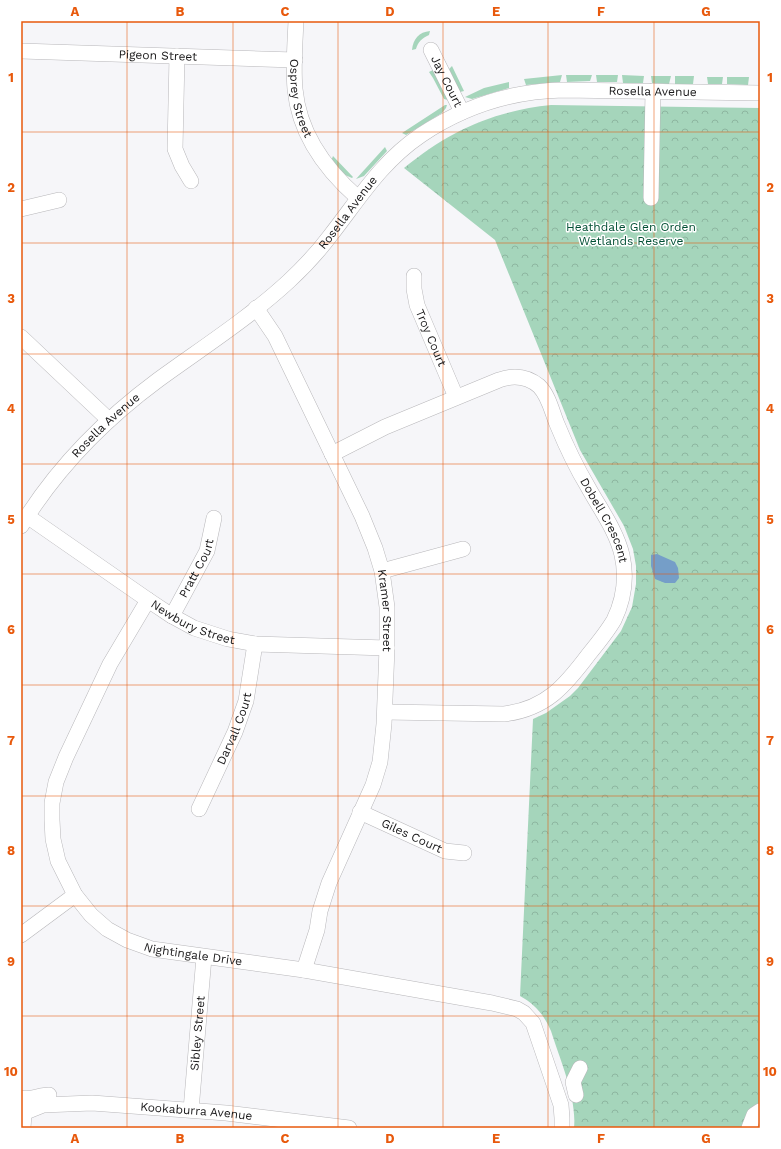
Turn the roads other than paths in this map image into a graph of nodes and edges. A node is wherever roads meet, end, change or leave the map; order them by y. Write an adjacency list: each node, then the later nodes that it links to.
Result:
1 (296, 21): 5 (street, Osprey Street)
2 (431, 50): 8 (street, Jay Court)
3 (21, 51): 4 (street, Pigeon Street)
4 (177, 56): 5 (street, Pigeon Street); 9 (street)
5 (295, 60): 10 (street, Osprey Street)
6 (653, 91): 7 (street, Rosella Avenue); 8 (street, Rosella Avenue); 11 (street)
7 (760, 93)
8 (462, 112): 10 (street, Rosella Avenue)
9 (191, 181)
10 (361, 194): 15 (street, Rosella Avenue)
11 (651, 198)
12 (59, 200): 13 (street)
13 (21, 209)
14 (414, 276): 17 (street, Troy Court)
15 (256, 308): 18 (street, Rosella Avenue); 19 (street, Kramer Street)
16 (21, 338): 18 (street)
17 (456, 397): 19 (street, Dobell Crescent); 28 (street, Dobell Crescent)
18 (108, 420): 21 (street, Rosella Avenue)
19 (332, 454): 23 (street, Kramer Street)
20 (214, 518): 25 (street, Pratt Court)
21 (24, 521): 24 (street, Newbury Street)
22 (463, 549): 23 (street)
23 (382, 571): 27 (street, Kramer Street)
24 (148, 600): 25 (street, Newbury Street); 32 (street, Nightingale Drive)
25 (172, 616): 26 (street, Newbury Street)
26 (255, 644): 27 (street, Newbury Street); 29 (street, Darvall Court)
27 (387, 648): 28 (street, Kramer Street)
28 (385, 712): 30 (street, Kramer Street)
29 (199, 809)
30 (360, 812): 31 (street, Giles Court); 35 (street, Kramer Street)
31 (464, 853)
32 (75, 895): 33 (street); 34 (street, Nightingale Drive)
33 (21, 935)
34 (204, 957): 35 (street, Nightingale Drive); 39 (street, Sibley Street)
35 (310, 971): 43 (street, Nightingale Drive)
36 (580, 1068): 37 (street)
37 (576, 1095)
38 (23, 1104): 39 (street, Kookaburra Avenue); 41 (street)
39 (192, 1110): 42 (street, Kookaburra Avenue)
40 (760, 1111): 44 (street)
41 (23, 1128)
42 (349, 1128)
43 (562, 1128)
44 (748, 1128)

